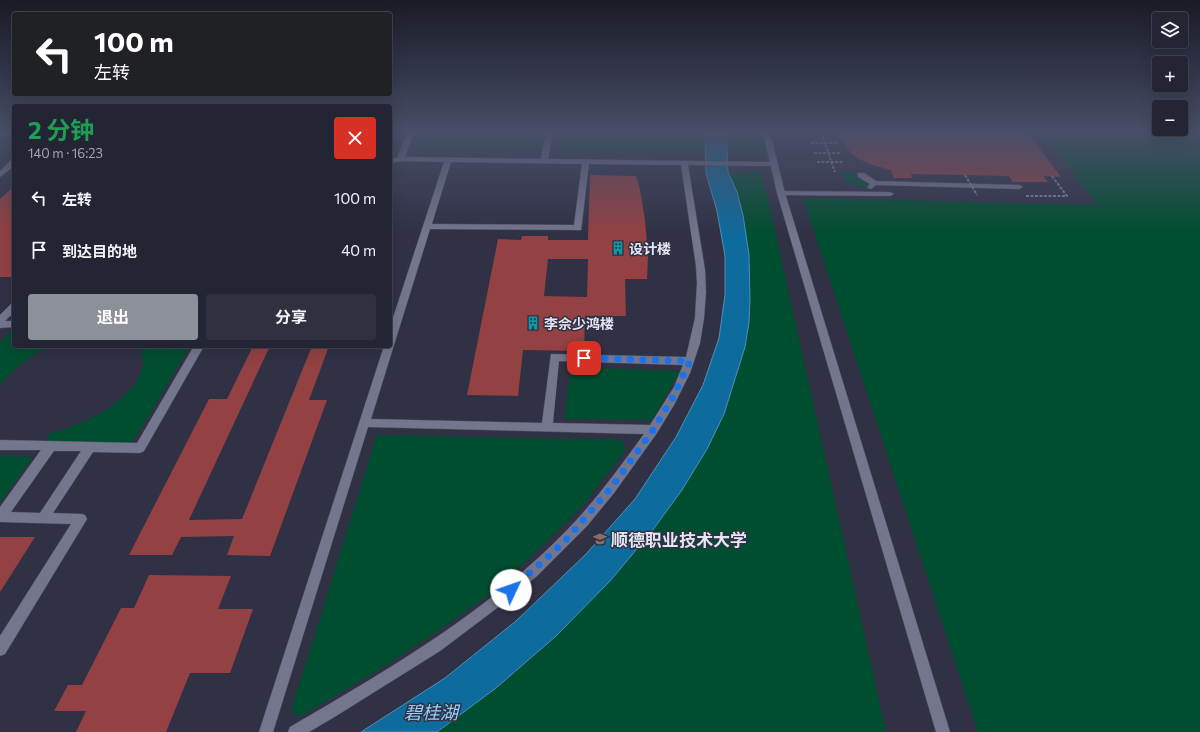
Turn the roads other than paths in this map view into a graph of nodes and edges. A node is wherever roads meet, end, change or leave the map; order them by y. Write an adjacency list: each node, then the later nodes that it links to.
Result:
1 (10, 166): 6 (street)
2 (446, 166): 13 (street)
3 (585, 166): 13 (street)
4 (684, 166): 21 (street)
5 (774, 166): 10 (street)
6 (0, 175)
7 (861, 175): 8 (street)
8 (874, 183): 9 (street); 11 (street)
9 (1019, 188)
10 (781, 193): 11 (street); 33 (street)
11 (867, 194): 12 (street)
12 (890, 194)
13 (427, 226): 18 (street)
14 (12, 308): 15 (street)
15 (0, 322)
16 (12, 324): 17 (street)
17 (0, 325)
18 (392, 336)
19 (198, 348): 27 (street)
20 (388, 348): 22 (street)
21 (690, 361): 23 (street); 24 (street)
22 (364, 423): 23 (street); 31 (street)
23 (547, 428): 24 (street)
24 (653, 430): 32 (street)
25 (0, 445): 26 (street)
26 (51, 446): 27 (street); 28 (street)
27 (90, 447): 29 (street)
28 (0, 517): 29 (street)
29 (43, 518): 30 (street)
30 (0, 649)
31 (266, 732)
32 (295, 732)
33 (943, 732)

